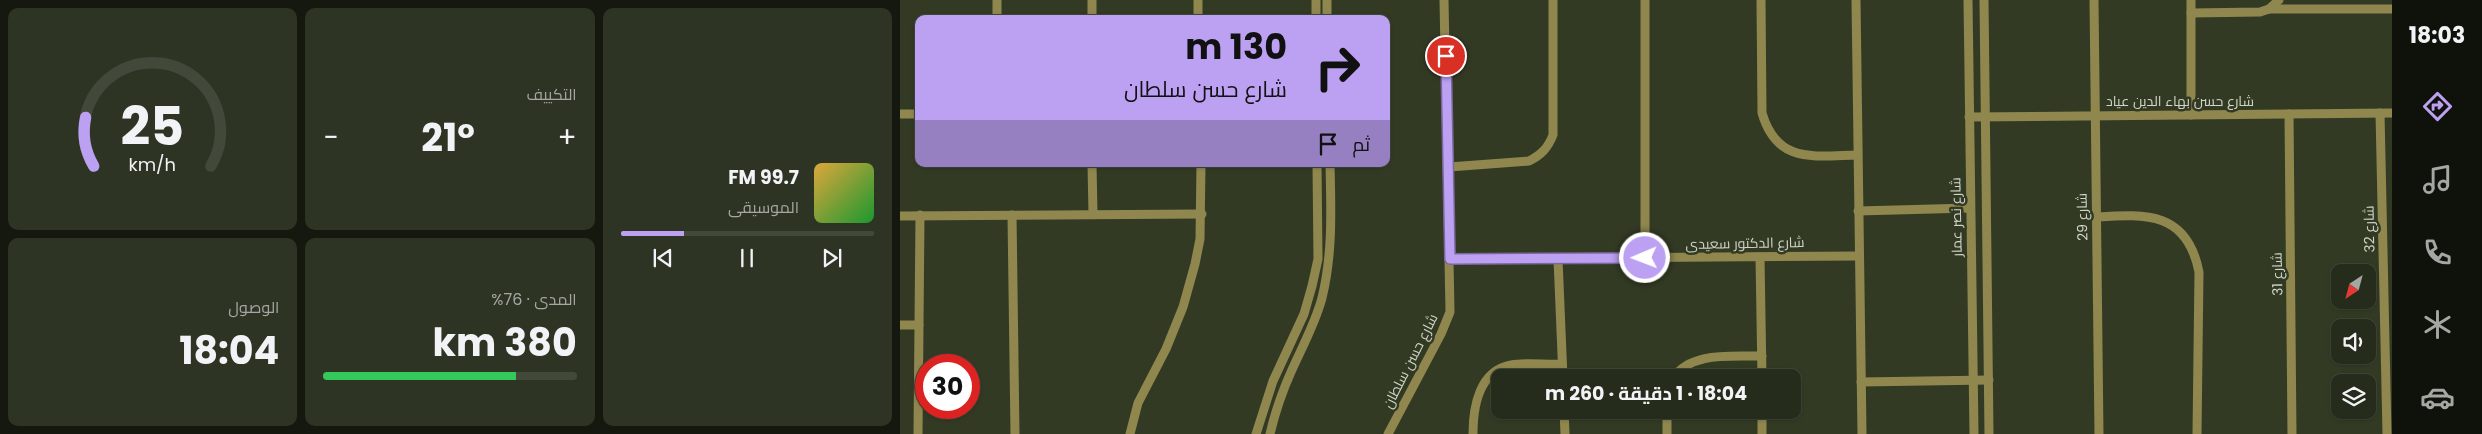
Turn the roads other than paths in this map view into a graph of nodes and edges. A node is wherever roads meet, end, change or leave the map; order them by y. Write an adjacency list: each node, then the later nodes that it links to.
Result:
1 (998, 0): 19 (street)
2 (1092, 0): 20 (street)
3 (1198, 0): 21 (street)
4 (1316, 0): 22 (street)
5 (1327, 0): 23 (street)
6 (1444, 0): 34 (street, شارع حسن سلطان)
7 (1553, 0): 34 (street)
8 (1645, 0): 49 (street)
9 (1760, 0): 33 (street)
10 (1856, 0): 33 (street)
11 (1968, 0): 31 (street, شارع نصر عمار)
12 (1984, 0): 32 (street)
13 (2094, 0): 29 (street, شارع 29)
14 (2191, 0): 18 (street)
15 (2279, 0): 16 (street)
16 (2269, 9): 17 (street); 18 (street)
17 (2392, 9)
18 (2191, 13): 30 (street)
19 (997, 15)
20 (1092, 15)
21 (1198, 15)
22 (1316, 15)
23 (1327, 15)
24 (2380, 113): 25 (street, شارع حسن بهاء الدين عياد); 28 (street, شارع حسن بهاء الدين عياد); 81 (street, شارع 32)
25 (2392, 113)
26 (900, 114): 27 (street)
27 (915, 114)
28 (2289, 114): 30 (street, شارع حسن بهاء الدين عياد); 80 (street, شارع 31)
29 (2095, 115): 30 (street, شارع حسن بهاء الدين عياد); 32 (street, شارع حسن بهاء الدين عياد); 46 (street, شارع 29)
30 (2191, 115)
31 (1969, 116): 32 (street, شارع حسن بهاء الدين عياد); 39 (street, شارع نصر عمار)
32 (1985, 116): 60 (street)
33 (1857, 155): 40 (street)
34 (1449, 166): 50 (street, شارع حسن سلطان)
35 (1092, 167): 41 (street)
36 (1201, 167): 42 (street)
37 (1317, 167): 68 (street)
38 (1330, 167): 69 (street)
39 (1970, 208): 40 (street); 59 (street, شارع نصر عمار)
40 (1858, 211): 47 (street)
41 (1093, 214): 42 (street); 43 (street)
42 (1202, 214): 67 (street)
43 (1012, 215): 45 (street); 66 (street)
44 (900, 216): 45 (street)
45 (920, 216): 53 (street)
46 (2096, 217): 78 (street, شارع 29); 79 (street)
47 (1860, 256): 48 (street, شارع الدكتور سعيدى); 61 (street)
48 (1760, 257): 49 (street, شارع الدكتور سعيدى); 54 (street)
49 (1645, 258): 51 (street, شارع الدكتور سعيدى)
50 (1450, 259): 51 (street, شارع الدكتور سعيدى); 70 (street, شارع حسن سلطان)
51 (1558, 259): 55 (street)
52 (900, 325): 53 (street)
53 (919, 325): 65 (street)
54 (1762, 356): 57 (street); 58 (street)
55 (1562, 364): 56 (street); 71 (street)
56 (1562, 369)
57 (1679, 369)
58 (1762, 369)
59 (1973, 380): 60 (street); 61 (street); 76 (street, شارع نصر عمار)
60 (1989, 380): 77 (street)
61 (1861, 382): 75 (street)
62 (1564, 419): 72 (street)
63 (1667, 419): 73 (street)
64 (1762, 419): 74 (street)
65 (918, 434)
66 (1015, 434)
67 (1130, 434)
68 (1256, 434)
69 (1270, 434)
70 (1388, 434)
71 (1473, 434)
72 (1565, 434)
73 (1667, 434)
74 (1762, 434)
75 (1862, 434)
76 (1974, 434)
77 (1989, 434)
78 (2099, 434)
79 (2197, 434)
80 (2292, 434)
81 (2388, 434)

